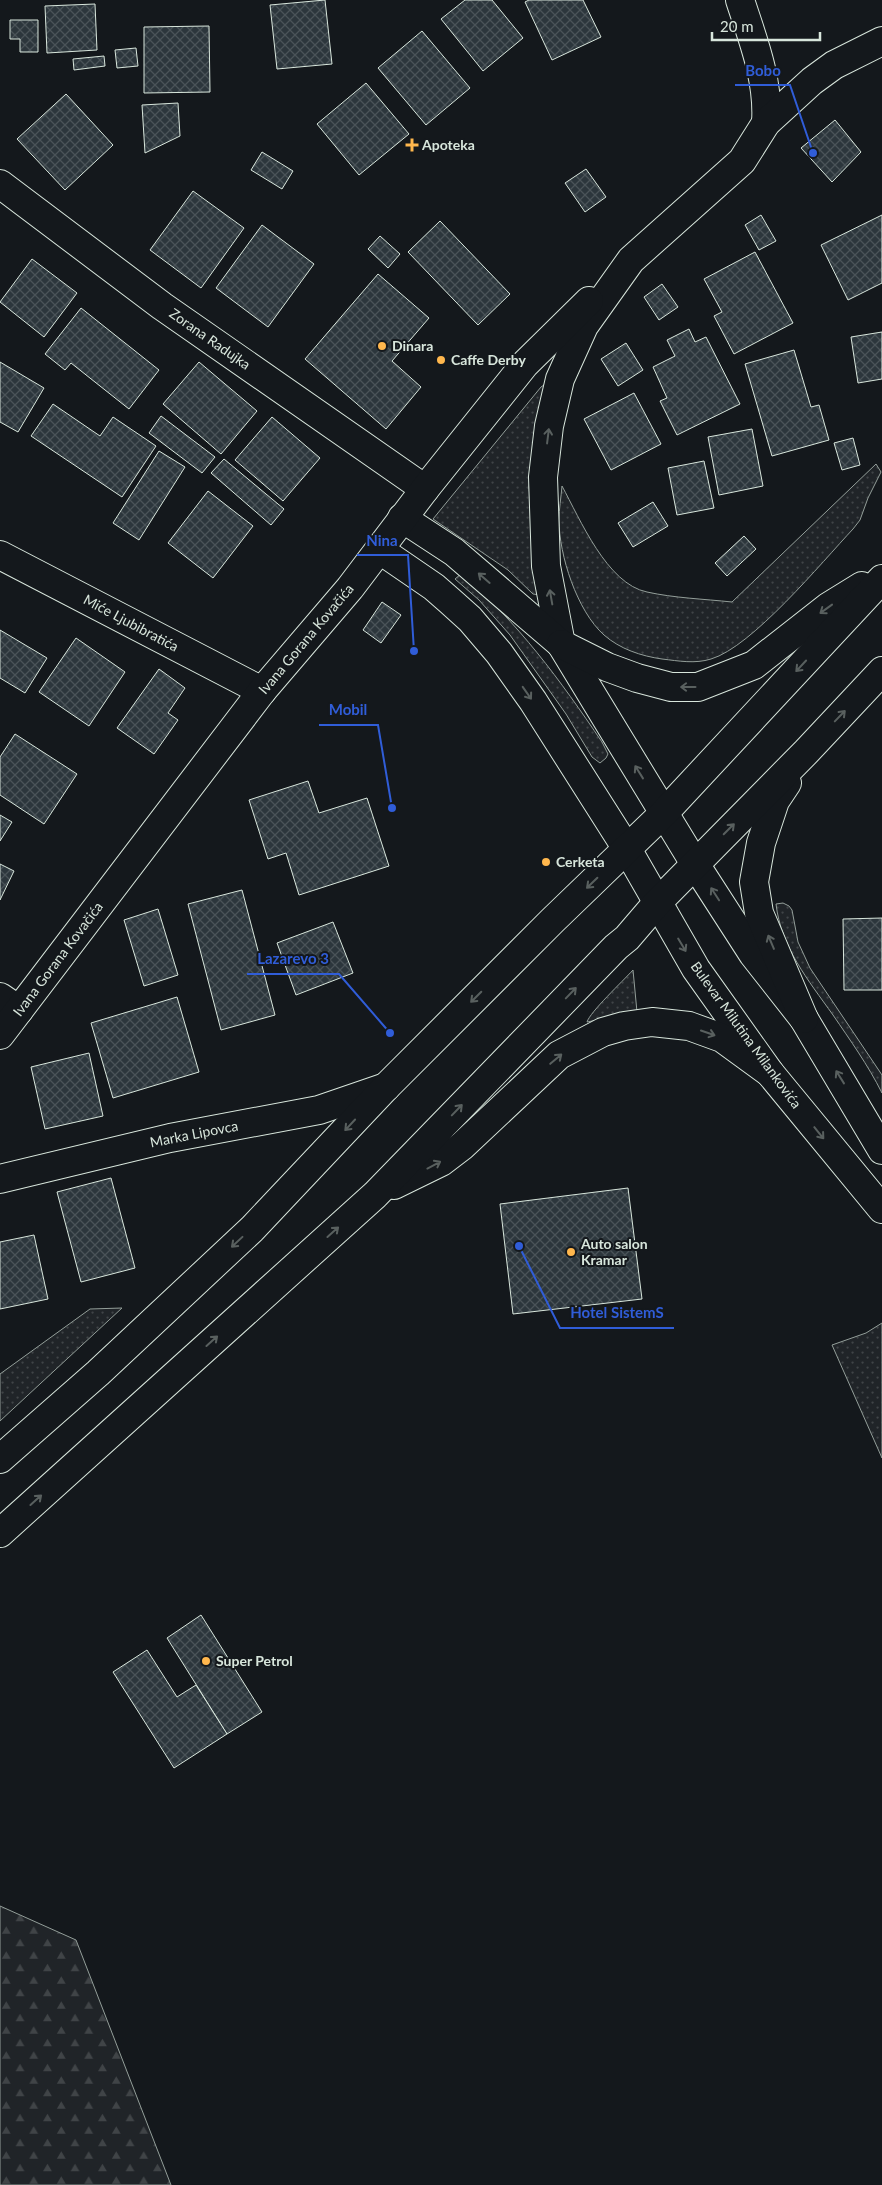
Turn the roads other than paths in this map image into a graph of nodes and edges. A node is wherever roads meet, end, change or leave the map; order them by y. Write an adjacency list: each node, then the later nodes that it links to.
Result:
1 (740, 0): 3 (street)
2 (882, 41): 3 (street)
3 (766, 124): 5 (street)
4 (0, 184): 6 (street, Zorana Radujka)
5 (631, 260): 6 (street, Ivana Gorana Kovačića); 12 (street, one-way to 5)
6 (425, 489): 7 (street, Ivana Gorana Kovačića)
7 (402, 518): 8 (street, Ivana Gorana Kovačića); 12 (street, one-way to 7)
8 (380, 550): 14 (street, Ivana Gorana Kovačića); 17 (street, Bulevar Milutina Milankovića, one-way to 17)
9 (0, 554): 14 (street, Miće Ljubibratića)
10 (882, 573): 12 (street, one-way to 12)
11 (882, 579): 16 (street, one-way to 16)
12 (561, 644): 16 (street, one-way to 12)
13 (882, 671): 15 (street, one-way to 13)
14 (262, 691): 20 (street, Ivana Gorana Kovačića)
15 (806, 752): 18 (street, one-way to 15); 21 (street, one-way to 15)
16 (664, 813): 17 (street); 18 (street)
17 (627, 849): 19 (street, Bulevar Milutina Milankovića); 24 (street, one-way to 24)
18 (695, 864): 19 (street); 21 (street, one-way to 18)
19 (657, 903): 23 (street, Bulevar Milutina Milankovića, one-way to 23); 27 (street, one-way to 19)
20 (9, 1003): 22 (street, Ivana Gorana Kovačića)
21 (804, 1019): 25 (street, one-way to 21)
22 (0, 1035)
23 (770, 1073): 27 (street, one-way to 23); 28 (street, Bulevar Milutina Milankovića, one-way to 28)
24 (386, 1087): 26 (street, Marka Lipovca); 29 (street, one-way to 29)
25 (882, 1150)
26 (0, 1178)
27 (375, 1195): 30 (street, one-way to 27)
28 (882, 1209)
29 (0, 1459)
30 (0, 1533)

